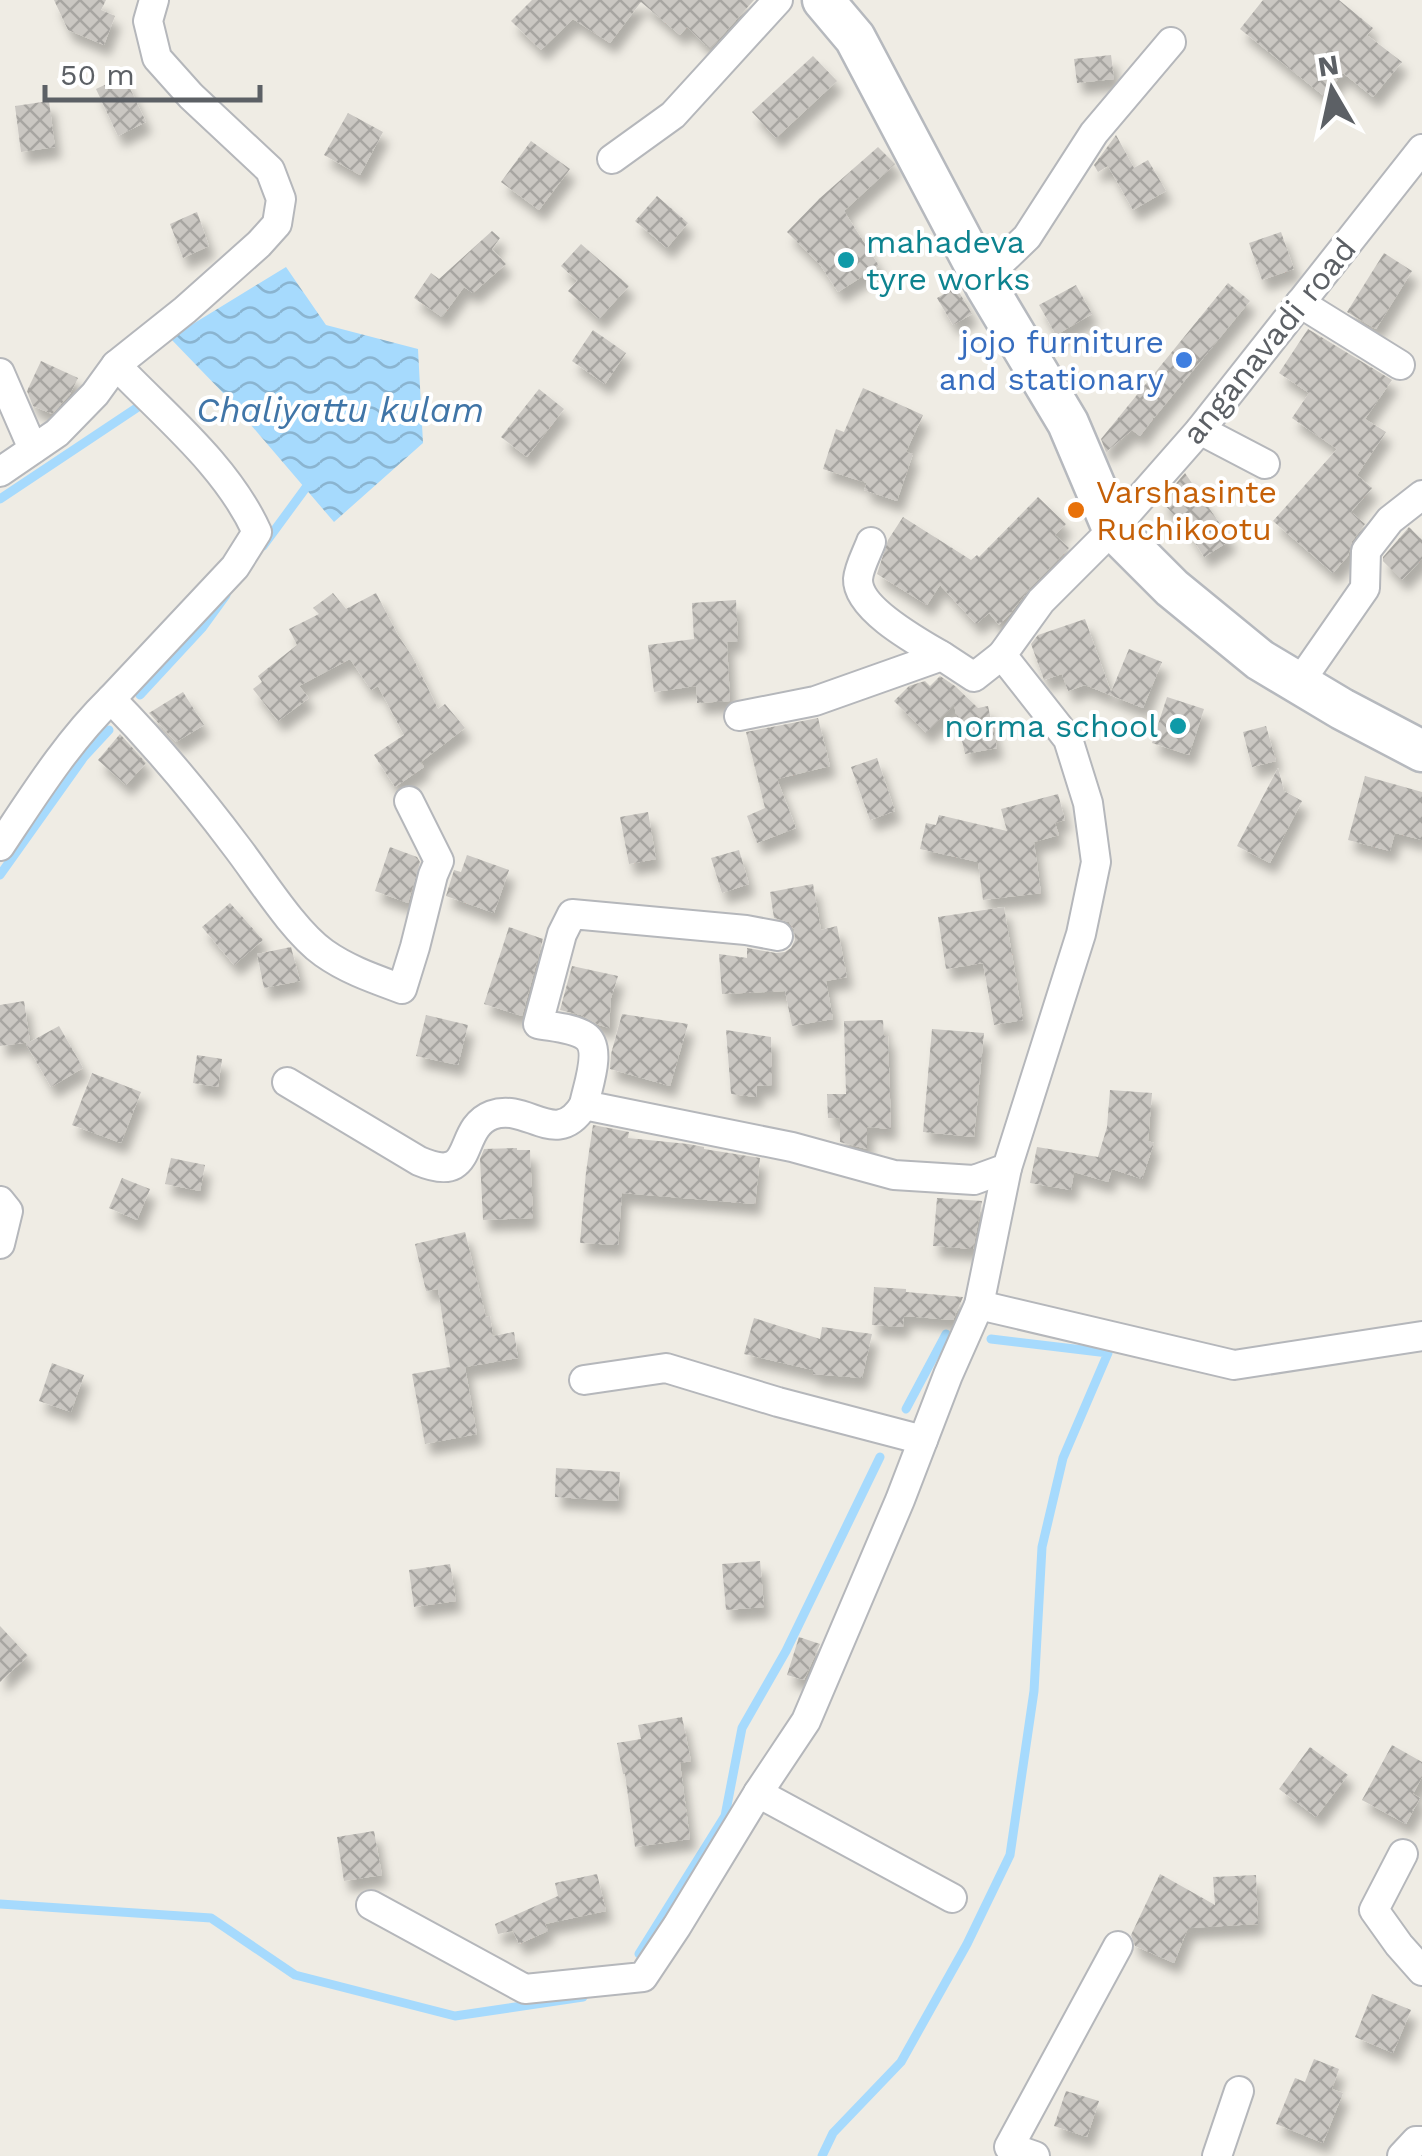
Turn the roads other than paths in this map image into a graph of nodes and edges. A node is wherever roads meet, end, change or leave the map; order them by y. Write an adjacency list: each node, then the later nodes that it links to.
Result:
1 (154, 0): 9 (street)
2 (778, 0): 6 (street)
3 (823, 0): 7 (main road)
4 (1171, 42): 7 (street)
5 (1422, 149): 8 (street, anganavadi road)
6 (612, 158)
7 (982, 280): 17 (main road)
8 (1300, 303): 10 (street); 12 (street, anganavadi road)
9 (116, 365): 13 (street); 22 (street)
10 (1400, 365)
11 (0, 373): 13 (street)
12 (1200, 430): 14 (street); 17 (street, anganavadi road)
13 (33, 450): 15 (street)
14 (1265, 464)
15 (0, 472)
16 (1422, 495): 21 (street)
17 (1113, 529): 19 (street, anganavadi road); 21 (main road)
18 (871, 542): 20 (street)
19 (1002, 655): 20 (street); 30 (street)
20 (942, 656): 23 (street)
21 (1299, 683): 24 (main road)
22 (111, 699): 25 (street); 26 (street)
23 (738, 716)
24 (1422, 752)
25 (409, 801)
26 (0, 846)
27 (778, 936): 29 (street)
28 (286, 1082): 29 (street)
29 (584, 1105): 30 (street)
30 (1007, 1168): 33 (street)
31 (0, 1201): 32 (street)
32 (0, 1244)
33 (980, 1305): 34 (street); 36 (street)
34 (1422, 1336)
35 (584, 1380): 36 (street)
36 (923, 1440): 37 (street)
37 (758, 1794): 39 (street); 40 (street)
38 (1403, 1854): 42 (street)
39 (952, 1898)
40 (371, 1905)
41 (1118, 1946): 44 (street)
42 (1422, 1971)
43 (1238, 2091): 45 (street)
44 (1035, 2156)
45 (1217, 2156)

